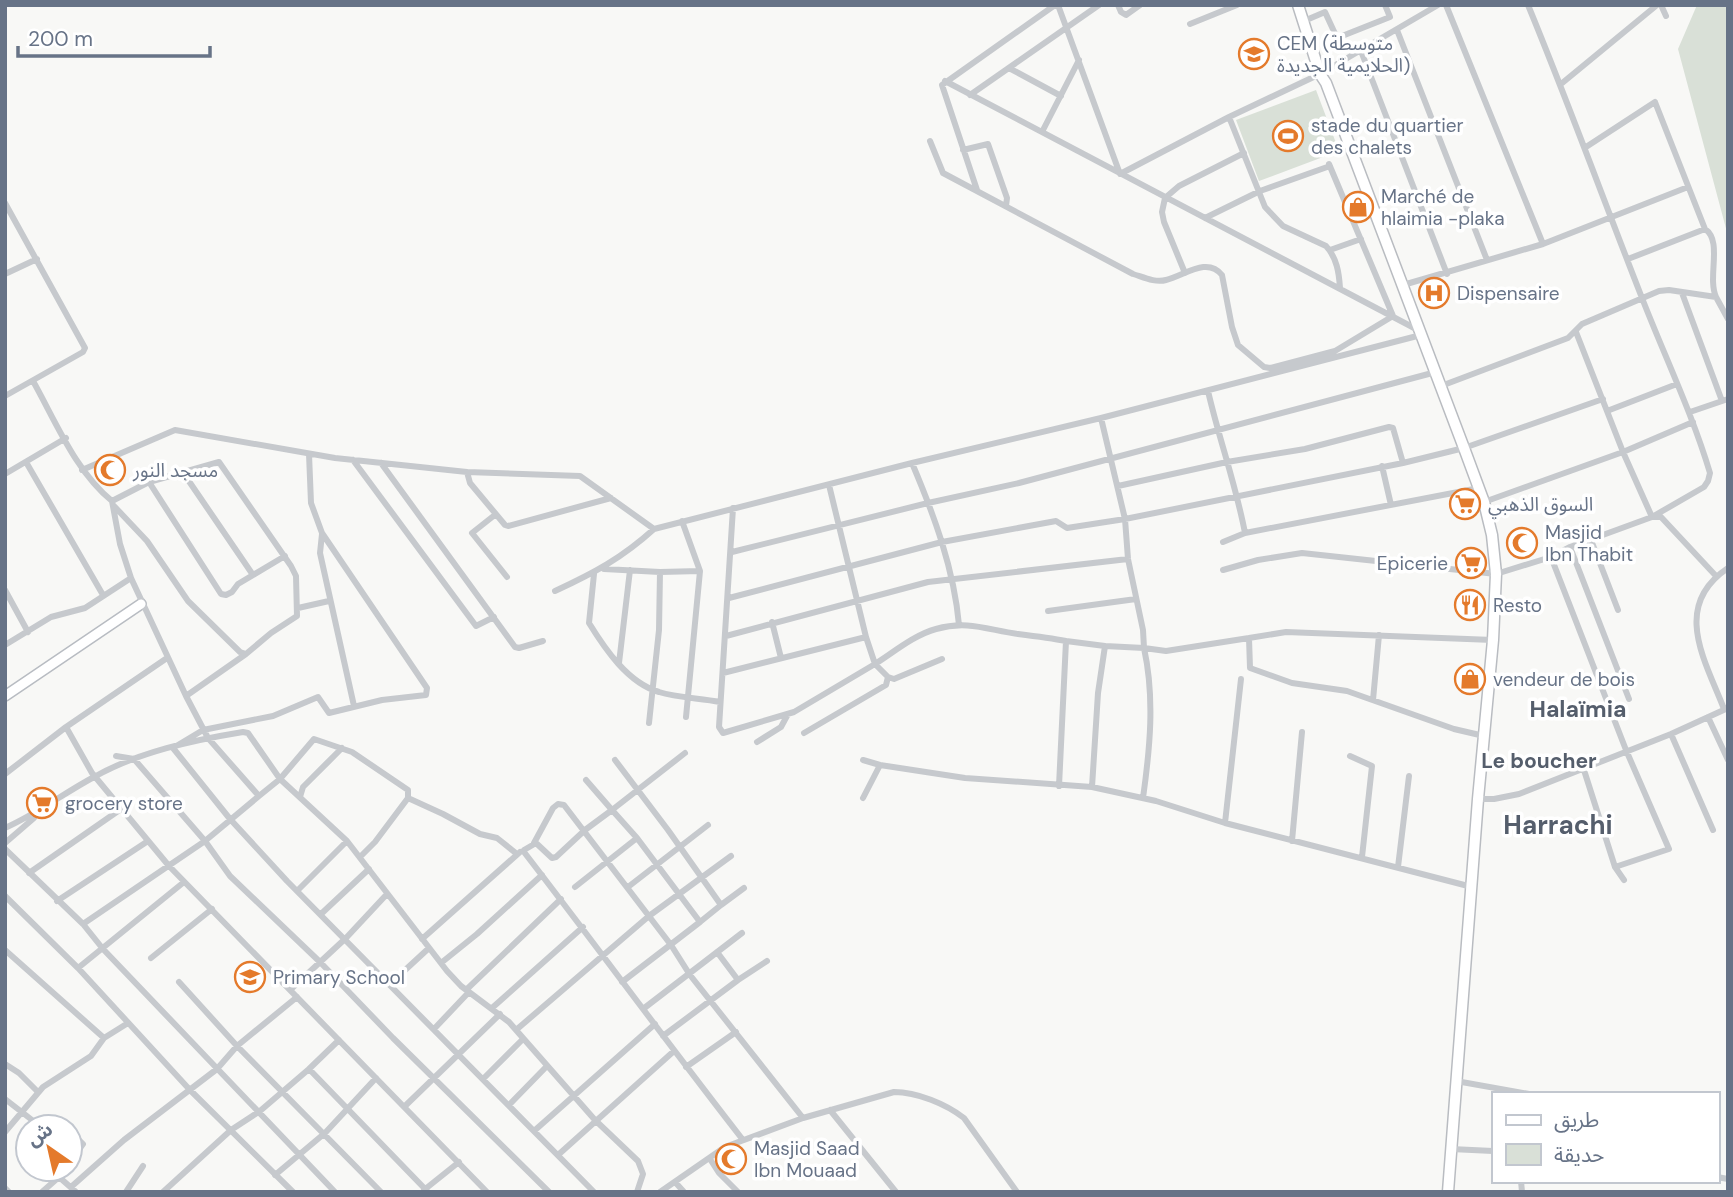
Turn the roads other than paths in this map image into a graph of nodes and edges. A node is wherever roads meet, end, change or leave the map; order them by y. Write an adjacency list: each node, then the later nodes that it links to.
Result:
1 (1056, 5): 16 (street); 23 (street)
2 (1099, 5): 16 (street)
3 (1118, 5): 4 (street)
4 (1140, 5)
5 (1237, 5): 14 (street)
6 (1298, 5): 13 (main road)
7 (1385, 5): 15 (street)
8 (1438, 5): 17 (street)
9 (1446, 5): 44 (street)
10 (1528, 5): 24 (street)
11 (1659, 5): 12 (street); 24 (street)
12 (1666, 16)
13 (1304, 21): 15 (street); 22 (main road)
14 (1190, 24)
15 (1372, 24): 18 (street)
16 (1067, 27): 20 (street); 21 (street)
17 (1397, 30): 18 (street); 48 (street)
18 (1379, 40): 19 (street)
19 (1361, 51): 22 (street); 51 (street)
20 (1079, 60): 26 (street); 33 (street)
21 (1009, 68): 25 (street); 26 (street)
22 (1320, 74): 27 (street); 52 (main road)
23 (945, 82): 25 (street); 31 (street)
24 (1561, 84): 30 (street)
25 (970, 95): 28 (street)
26 (1061, 96): 28 (street)
27 (1229, 117): 32 (street); 33 (street)
28 (1042, 132): 33 (street)
29 (930, 141): 35 (street)
30 (1586, 147): 34 (street); 41 (street)
31 (963, 150): 35 (street); 39 (street)
32 (1244, 153): 36 (street); 37 (street)
33 (1120, 174): 37 (street)
34 (1688, 187): 41 (street); 42 (street)
35 (977, 191): 39 (street)
36 (1260, 191): 40 (street); 43 (street); 45 (street)
37 (1165, 198): 40 (street); 49 (street)
38 (5, 203): 46 (street)
39 (1006, 206): 49 (street)
40 (1205, 218): 53 (street)
41 (1611, 219): 44 (street); 47 (street)
42 (1705, 229): 47 (street); 55 (street)
43 (1361, 239): 45 (street); 57 (street)
44 (1543, 244): 48 (street)
45 (1330, 250): 53 (street)
46 (37, 259): 50 (street); 62 (street)
47 (1628, 259): 56 (street)
48 (1487, 260): 51 (street)
49 (1185, 273): 57 (street)
50 (5, 274)
51 (1447, 274): 52 (street)
52 (1403, 285): 60 (main road)
53 (1339, 288): 57 (street)
54 (1682, 293): 55 (street); 56 (street); 68 (street)
55 (1716, 297): 58 (street)
56 (1642, 298): 59 (street); 63 (street)
57 (1393, 316): 60 (street)
58 (1728, 319)
59 (1576, 332): 64 (street); 67 (street)
60 (1420, 333): 61 (main road); 65 (street)
61 (1436, 372): 64 (main road); 73 (street)
62 (33, 381): 66 (street); 74 (street)
63 (1677, 384): 69 (street); 70 (street)
64 (1441, 386): 75 (main road)
65 (1208, 391): 71 (street); 73 (street)
66 (5, 397)
67 (1603, 399): 69 (street); 75 (street)
68 (1725, 400): 70 (street)
69 (1607, 411): 76 (street)
70 (1689, 412): 72 (street)
71 (1101, 418): 78 (street); 83 (street)
72 (1693, 422): 76 (street); 102 (street)
73 (1217, 429): 78 (street); 81 (street)
74 (66, 438): 80 (street); 86 (street)
75 (1465, 448): 84 (street); 93 (main road)
76 (1623, 452): 96 (street); 102 (street)
77 (309, 454): 79 (street); 86 (street); 107 (street)
78 (1111, 457): 92 (street); 98 (street)
79 (353, 460): 82 (street); 142 (street)
80 (26, 462): 89 (street); 133 (street)
81 (1227, 462): 84 (street); 92 (street); 95 (street)
82 (381, 463): 88 (street); 142 (street)
83 (912, 463): 91 (street); 98 (street)
84 (1403, 463): 85 (street)
85 (1382, 466): 95 (street); 99 (street)
86 (82, 470): 97 (street)
87 (182, 471): 90 (street); 114 (street); 126 (street)
88 (467, 472): 94 (street); 101 (street)
89 (5, 474)
90 (149, 482): 97 (street); 126 (street)
91 (829, 485): 100 (street); 105 (street)
92 (1118, 486): 103 (street)
93 (1479, 488): 96 (main road); 99 (street)
94 (611, 498): 101 (street); 106 (street)
95 (1238, 498): 103 (street); 108 (street)
96 (1484, 502): 125 (main road)
97 (113, 503): 129 (street); 156 (street)
98 (929, 503): 105 (street); 110 (street)
99 (1391, 505): 108 (street)
100 (733, 508): 104 (street); 113 (street)
101 (496, 514): 128 (street)
102 (1652, 517): 109 (street); 127 (street)
103 (1125, 519): 110 (street); 116 (street)
104 (682, 521): 106 (street); 122 (street)
105 (839, 525): 113 (street); 117 (street)
106 (654, 529): 118 (street)
107 (322, 533): 137 (street); 172 (street)
108 (1245, 533): 111 (street)
109 (1591, 540): 112 (street); 140 (street)
110 (942, 542): 117 (street); 130 (street)
111 (1223, 542)
112 (1570, 547): 115 (street); 169 (street)
113 (732, 552): 134 (street)
114 (285, 556): 126 (street); 139 (street)
115 (1551, 557): 125 (street); 188 (street)
116 (1128, 559): 130 (street); 136 (street)
117 (849, 565): 134 (street); 135 (street)
118 (602, 568): 120 (street); 124 (street)
119 (1728, 568): 127 (street)
120 (629, 570): 123 (street); 160 (street)
121 (1223, 570): 125 (street)
122 (700, 571): 123 (street); 168 (street)
123 (660, 572): 165 (street)
124 (594, 574): 132 (street); 160 (street)
125 (1496, 574): 150 (main road)
126 (253, 575)
127 (1716, 576): 173 (street)
128 (507, 577)
129 (131, 578): 133 (street); 138 (street)
130 (950, 578): 135 (street); 144 (street)
131 (5, 590): 145 (street)
132 (555, 592)
133 (103, 596): 145 (street)
134 (729, 598): 147 (street)
135 (856, 599): 143 (street); 148 (street)
136 (1136, 599): 141 (street); 155 (street)
137 (329, 601): 139 (street); 172 (street)
138 (141, 604): 157 (street); 166 (street)
139 (298, 608): 156 (street)
140 (1618, 610)
141 (1048, 611)
142 (494, 617): 151 (street)
143 (772, 622): 147 (street); 158 (street)
144 (959, 625): 152 (street); 161 (street)
145 (28, 632): 153 (street)
146 (1379, 635): 149 (street); 150 (street); 170 (street)
147 (726, 636): 162 (street)
148 (866, 637): 158 (street); 161 (street)
149 (1249, 638): 155 (street); 170 (street)
150 (1493, 640): 183 (main road)
151 (542, 641)
152 (1066, 641): 154 (street); 203 (street)
153 (5, 645)
154 (1105, 646): 155 (street); 204 (street)
155 (1144, 648): 210 (street)
156 (246, 654): 167 (street)
157 (167, 657): 167 (street); 178 (street)
158 (780, 658): 162 (street)
159 (943, 659): 163 (street)
160 (619, 663): 165 (street)
161 (875, 664): 163 (street); 174 (street)
162 (723, 673): 171 (street)
163 (888, 677): 181 (street)
164 (1241, 679): 216 (street)
165 (652, 689): 168 (street); 177 (street)
166 (5, 696)
167 (186, 696): 179 (street)
168 (690, 697): 171 (street); 175 (street)
169 (1629, 699)
170 (1373, 700): 183 (street)
171 (720, 702): 174 (street)
172 (354, 706): 179 (street)
173 (1726, 708): 176 (street)
174 (788, 714): 185 (street)
175 (686, 717)
176 (1708, 717): 182 (street); 195 (street)
177 (649, 723)
178 (66, 727): 198 (street); 199 (street)
179 (203, 730): 184 (street); 186 (street)
180 (1302, 732): 225 (street)
181 (804, 733)
182 (1671, 734): 188 (street); 220 (street)
183 (1484, 736): 211 (main road)
184 (208, 738): 186 (street); 201 (street); 206 (street)
185 (757, 742)
186 (173, 748): 192 (street); 215 (street)
187 (342, 748): 201 (street); 207 (street); 208 (street)
188 (1626, 750): 197 (street); 238 (street)
189 (685, 753): 205 (street)
190 (116, 756): 192 (street)
191 (1350, 756): 233 (street)
192 (134, 760): 199 (street); 223 (street)
193 (615, 760): 205 (street)
194 (863, 760): 196 (street)
195 (1728, 760)
196 (880, 765): 203 (street); 209 (street)
197 (1583, 767): 211 (street); 238 (street)
198 (5, 774)
199 (95, 776): 212 (street); 213 (street)
200 (1409, 776): 237 (street)
201 (280, 779): 206 (street); 207 (street)
202 (586, 780): 214 (street)
203 (1059, 786): 204 (street)
204 (1092, 787): 210 (street)
205 (637, 790): 214 (street); 228 (street)
206 (259, 796): 215 (street)
207 (300, 797): 224 (street)
208 (408, 798): 230 (street); 232 (street)
209 (863, 798)
210 (1143, 799): 216 (street)
211 (1478, 799): 247 (main road)
212 (43, 809): 218 (street); 227 (street)
213 (121, 809): 222 (street); 240 (street)
214 (612, 810): 219 (street); 221 (street)
215 (230, 819): 223 (street); 249 (street)
216 (1225, 823): 225 (street)
217 (708, 825): 228 (street)
218 (5, 828)
219 (585, 830): 226 (street); 226 (street); 234 (street)
220 (1713, 830)
221 (637, 838): 234 (street); 235 (street)
222 (148, 841): 236 (street); 254 (street)
223 (205, 841): 236 (street); 273 (street)
224 (347, 841): 232 (street); 249 (street)
225 (1292, 841): 233 (street)
226 (534, 843): 229 (street)
227 (5, 846): 240 (street)
228 (680, 847): 235 (street); 242 (street)
229 (524, 850): 230 (street); 241 (street)
230 (517, 854): 264 (street)
231 (731, 856): 242 (street)
232 (360, 857): 239 (street)
233 (1362, 857): 237 (street)
234 (608, 861): 245 (street); 246 (street)
235 (657, 865): 246 (street); 250 (street)
236 (169, 866): 244 (street); 260 (street)
237 (1398, 867): 247 (street)
238 (1615, 867): 243 (street)
239 (369, 869): 251 (street); 257 (street)
240 (29, 873): 254 (street)
241 (542, 875): 253 (street); 274 (street)
242 (701, 876): 250 (street); 255 (street)
243 (1624, 880)
244 (184, 882): 256 (street); 267 (street)
245 (575, 887)
246 (628, 887): 258 (street)
247 (1473, 887): 308 (main road)
248 (744, 888): 255 (street)
249 (297, 891): 257 (street)
250 (678, 893): 258 (street); 259 (street)
251 (387, 894): 263 (street); 264 (street)
252 (5, 896): 275 (street)
253 (561, 900): 261 (street); 282 (street)
254 (57, 901): 260 (street)
255 (721, 905): 259 (street)
256 (212, 909): 271 (street); 281 (street)
257 (321, 914): 263 (street)
258 (649, 916): 265 (street); 270 (street)
259 (700, 922): 265 (street)
260 (83, 924): 267 (street)
261 (583, 927): 270 (street); 285 (street)
262 (742, 933): 269 (street)
263 (346, 938): 273 (street); 280 (street)
264 (422, 939): 266 (street)
265 (671, 945): 276 (street); 279 (street)
266 (429, 948): 274 (street); 280 (street)
267 (103, 949): 275 (street); 303 (street)
268 (5, 950): 294 (street)
269 (717, 952): 276 (street); 277 (street)
270 (602, 955): 279 (street); 291 (street)
271 (151, 958)
272 (766, 961): 277 (street)
273 (320, 962): 281 (street); 306 (street)
274 (440, 963): 282 (street)
275 (78, 968): 288 (street)
276 (690, 975): 284 (street); 286 (street)
277 (738, 980): 284 (street)
278 (179, 982): 297 (street)
279 (622, 982): 286 (street)
280 (390, 984): 290 (street)
281 (290, 990): 283 (street)
282 (468, 991): 285 (street); 290 (street)
283 (297, 997): 296 (street); 297 (street)
284 (710, 999): 292 (street); 293 (street)
285 (492, 1008): 287 (street)
286 (643, 1009): 289 (street)
287 (500, 1014): 291 (street); 299 (street)
288 (128, 1023): 294 (street); 309 (street)
289 (655, 1024): 293 (street); 313 (street)
290 (434, 1029): 299 (street)
291 (516, 1030): 295 (street)
292 (736, 1032): 302 (street); 321 (street)
293 (663, 1036): 298 (street)
294 (104, 1038): 311 (street)
295 (523, 1039): 301 (street); 307 (street)
296 (339, 1040): 304 (street); 305 (street)
297 (237, 1046): 303 (street); 310 (street)
298 (674, 1051): 302 (street); 322 (street)
299 (460, 1055): 306 (street); 307 (street)
300 (5, 1064): 311 (street)
301 (546, 1067): 313 (street); 315 (street)
302 (686, 1067): 327 (street)
303 (217, 1069): 309 (street); 319 (street)
304 (309, 1069): 310 (street); 317 (street)
305 (376, 1078): 316 (street); 317 (street)
306 (435, 1079): 316 (street); 347 (street)
307 (483, 1079): 315 (street)
308 (1456, 1081): 312 (street); 328 (main road)
309 (190, 1090): 323 (street); 338 (street)
310 (283, 1090): 319 (street); 326 (street)
311 (38, 1092): 320 (street)
312 (1518, 1092)
313 (573, 1097): 322 (street); 324 (street)
314 (5, 1099): 320 (street)
315 (509, 1105): 324 (street)
316 (404, 1107): 333 (street)
317 (349, 1109): 326 (street); 339 (street)
318 (830, 1110): 321 (street); 353 (street); 354 (street)
319 (260, 1111): 323 (street); 331 (street)
320 (21, 1112): 325 (street)
321 (803, 1118): 327 (street)
322 (595, 1120): 330 (street); 349 (street)
323 (231, 1130): 335 (street); 342 (street)
324 (534, 1131): 330 (street)
325 (5, 1132)
326 (324, 1133): 331 (street); 345 (street)
327 (743, 1140): 332 (street)
328 (1451, 1149): 329 (street); 355 (main road)
329 (1492, 1151)
330 (558, 1155): 348 (street)
331 (300, 1156): 335 (street); 344 (street)
332 (710, 1159): 336 (street); 352 (street)
333 (459, 1161): 339 (street); 346 (street)
334 (143, 1166): 341 (street)
335 (275, 1175): 343 (street)
336 (675, 1182): 350 (street); 351 (street)
337 (5, 1188): 340 (street)
338 (74, 1189)
339 (425, 1191)
340 (9, 1192)
341 (126, 1192)
342 (163, 1192)
343 (293, 1192)
344 (335, 1192)
345 (381, 1192)
346 (487, 1192)
347 (549, 1192)
348 (594, 1192)
349 (636, 1192)
350 (660, 1192)
351 (684, 1192)
352 (738, 1192)
353 (896, 1192)
354 (1017, 1192)
355 (1448, 1192)

